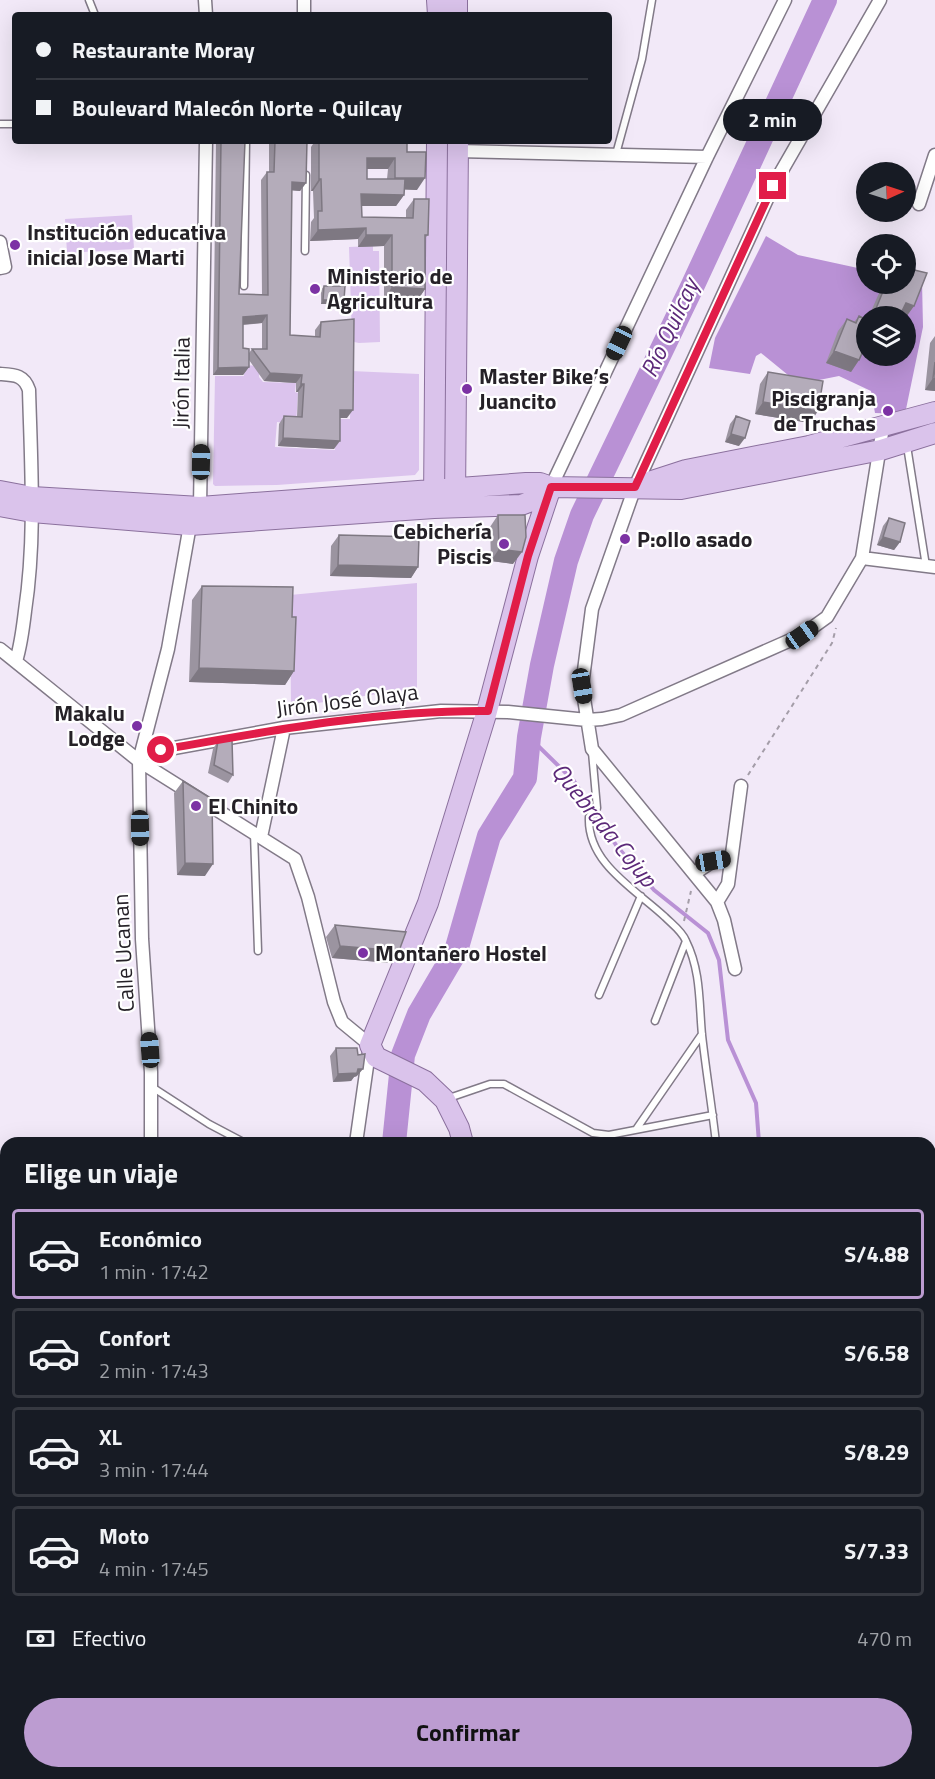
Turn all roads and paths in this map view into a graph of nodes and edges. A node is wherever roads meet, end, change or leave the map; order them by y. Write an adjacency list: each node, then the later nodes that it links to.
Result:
1 (652, 0): 8 (lane)
2 (785, 0): 10 (street)
3 (880, 0): 23 (street)
4 (206, 144): 30 (street, Jirón Italia)
5 (246, 144): 16 (lane)
6 (437, 144): 27 (main road)
7 (458, 146): 8 (street); 26 (main road)
8 (616, 154): 10 (street)
9 (935, 154): 12 (street)
10 (707, 157): 24 (street)
11 (306, 163): 14 (lane)
12 (919, 204)
13 (0, 242): 15 (street)
14 (305, 251)
15 (0, 268)
16 (244, 286)
17 (0, 374): 28 (street)
18 (935, 412): 19 (main road)
19 (884, 427): 22 (street); 23 (main road)
20 (935, 433): 21 (main road)
21 (906, 442): 22 (main road); 33 (lane)
22 (881, 450): 23 (main road); 32 (street)
23 (627, 487): 24 (main road); 37 (street)
24 (559, 488): 26 (main road); 36 (main road)
25 (0, 491): 28 (main road)
26 (455, 497): 27 (main road)
27 (434, 499): 30 (main road); 31 (main road)
28 (32, 504): 29 (main road); 30 (main road); 31 (main road); 35 (street)
29 (0, 506)
30 (200, 507): 31 (street, Jirón Italia)
31 (190, 525): 40 (street, Jirón Italia)
32 (862, 558): 33 (street); 34 (street)
33 (930, 567)
34 (832, 620): 37 (street, Jirón José Olaya); 41 (path)
35 (6, 656): 40 (street)
36 (488, 711): 37 (street, Jirón José Olaya); 38 (street, Jirón José Olaya); 55 (main road)
37 (578, 719): 39 (street)
38 (284, 728): 40 (street, Jirón José Olaya); 42 (street)
39 (592, 749): 44 (street); 45 (lane)
40 (140, 757): 42 (street); 56 (street, Calle Ucanan)
41 (741, 786): 43 (street)
42 (258, 835): 50 (lane); 55 (street)
43 (731, 858): 44 (street); 47 (street)
44 (695, 873): 47 (street)
45 (641, 896): 49 (lane); 52 (lane)
46 (689, 901): 48 (path)
47 (717, 902): 51 (street)
48 (684, 919)
49 (686, 940): 53 (lane); 54 (lane)
50 (258, 951)
51 (735, 969)
52 (599, 995)
53 (655, 1021)
54 (702, 1033): 58 (lane); 59 (lane)
55 (373, 1051): 57 (main road); 62 (street)
56 (151, 1087): 60 (street, Calle Ucanan); 61 (lane)
57 (445, 1100): 59 (lane); 63 (main road)
58 (713, 1115): 59 (lane); 64 (lane)
59 (637, 1128)
60 (151, 1137)
61 (233, 1137)
62 (357, 1137)
63 (462, 1137)
64 (715, 1137)

